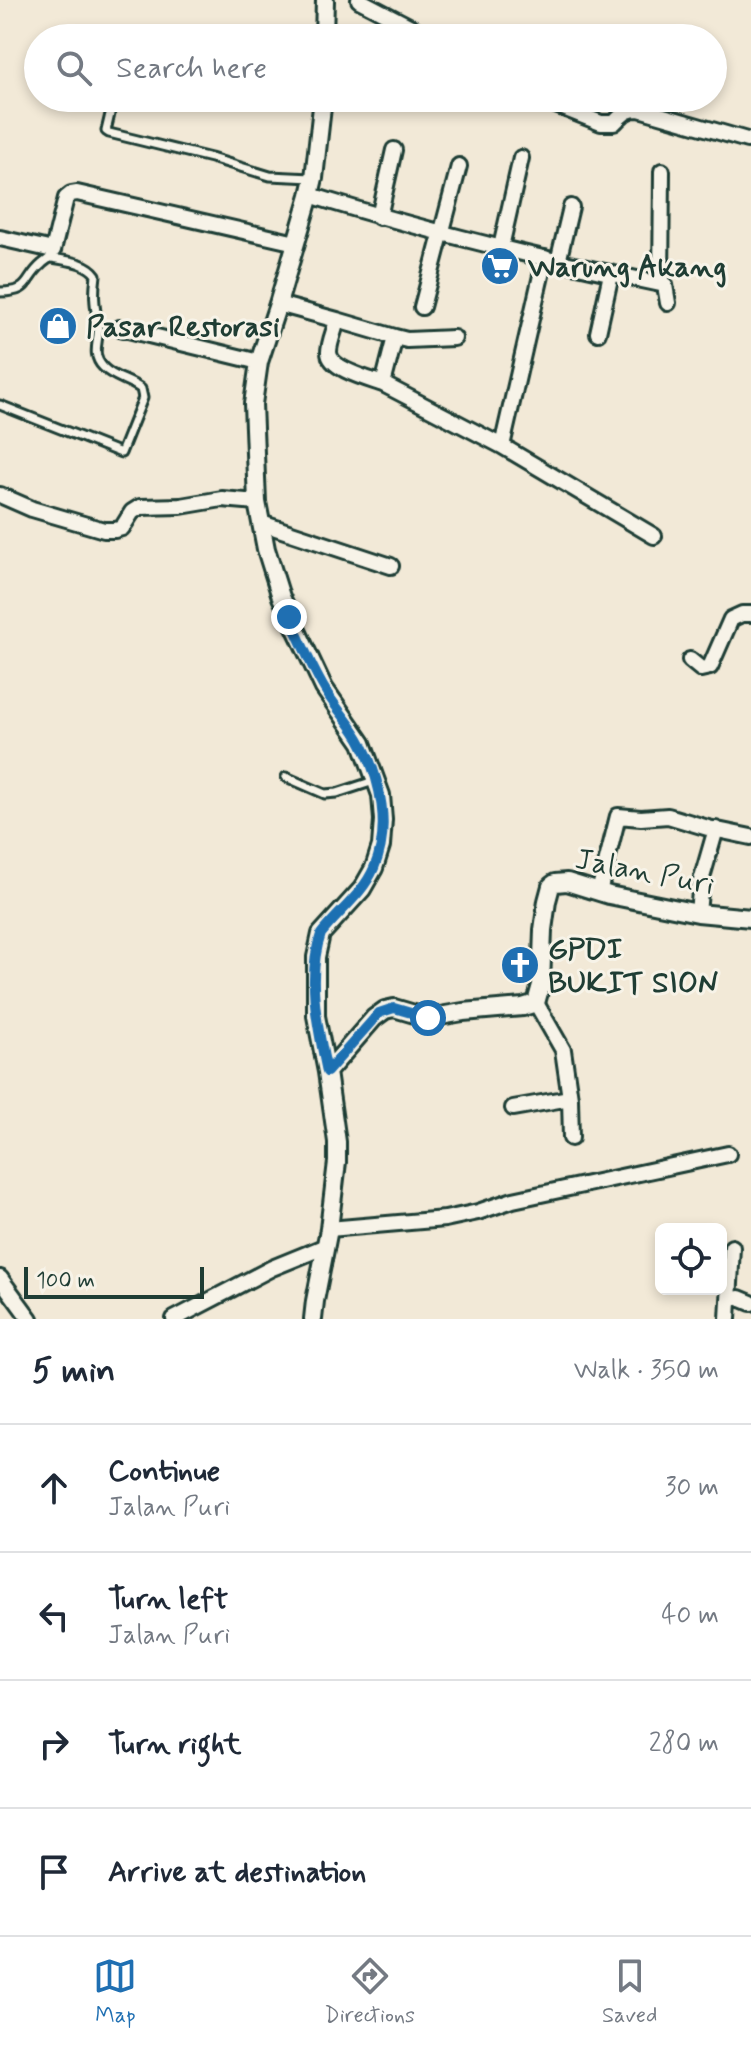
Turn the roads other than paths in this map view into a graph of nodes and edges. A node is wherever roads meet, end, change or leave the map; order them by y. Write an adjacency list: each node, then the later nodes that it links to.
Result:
1 (325, 0): 3 (street)
2 (359, 0): 4 (street)
3 (324, 24)
4 (405, 24)
5 (321, 112): 15 (street)
6 (573, 112): 7 (street)
7 (623, 112)
8 (649, 112): 10 (street)
9 (110, 114): 15 (lane)
10 (747, 140)
11 (394, 150): 18 (street)
12 (521, 158): 22 (street)
13 (459, 166): 19 (street)
14 (662, 171): 26 (street)
15 (314, 178): 16 (street)
16 (310, 195): 18 (street); 21 (street)
17 (571, 207): 24 (street)
18 (379, 217): 19 (street)
19 (440, 232): 22 (street); 30 (street)
20 (0, 238): 23 (street)
21 (296, 243): 23 (street); 29 (street)
22 (501, 247): 24 (street)
23 (52, 254): 27 (lane); 38 (lane)
24 (552, 260): 25 (street); 39 (street)
25 (611, 274): 26 (street); 33 (street)
26 (661, 284): 28 (street)
27 (0, 292)
28 (668, 303)
29 (278, 304): 31 (street); 36 (street)
30 (422, 307)
31 (337, 320): 34 (street); 37 (street)
32 (120, 328): 36 (street)
33 (598, 333)
34 (395, 337): 35 (street); 37 (street)
35 (454, 338)
36 (259, 362): 41 (street)
37 (383, 384): 39 (street)
38 (0, 405)
39 (502, 446): 43 (street)
40 (0, 495): 41 (street)
41 (257, 502): 42 (street)
42 (261, 523): 44 (street); 48 (street)
43 (654, 536)
44 (391, 566)
45 (751, 614): 46 (street)
46 (690, 660)
47 (286, 777): 48 (lane)
48 (376, 780): 55 (street)
49 (716, 829): 50 (street); 51 (street); 52 (street)
50 (751, 837)
51 (599, 892): 52 (street, Jalan Puri); 54 (street, Jalan Puri)
52 (698, 913): 53 (street, Jalan Puri)
53 (751, 918)
54 (536, 1003): 55 (street); 56 (street)
55 (327, 1072): 60 (street)
56 (570, 1098): 57 (street); 58 (street)
57 (513, 1108)
58 (571, 1138)
59 (728, 1154): 60 (street)
60 (329, 1229): 61 (street)
61 (326, 1246): 65 (street); 66 (street)
62 (732, 1247): 67 (street)
63 (0, 1278): 64 (street)
64 (30, 1319)
65 (174, 1319)
66 (313, 1319)
67 (728, 1319)

